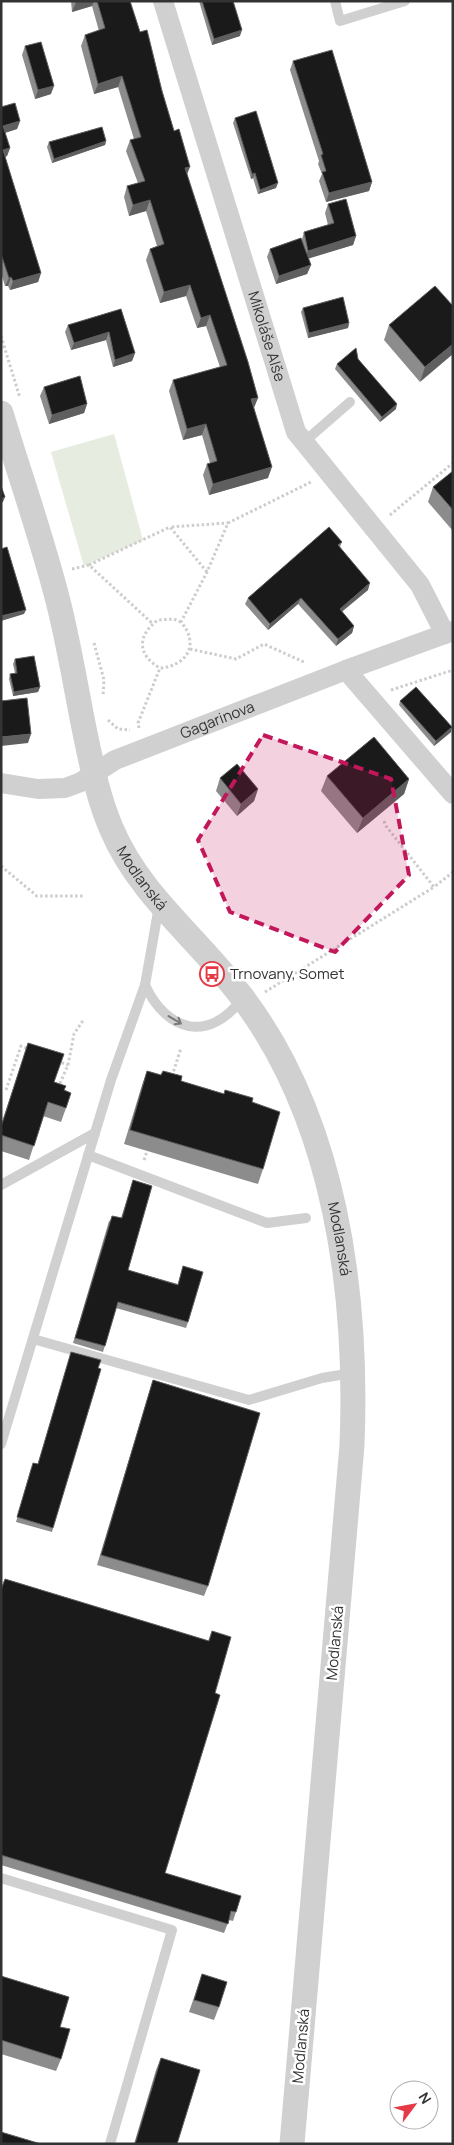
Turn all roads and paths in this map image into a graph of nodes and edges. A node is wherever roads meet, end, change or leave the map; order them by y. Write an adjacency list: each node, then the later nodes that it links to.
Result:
1 (163, 1): 6 (street, Mikoláše Alše)
2 (335, 1): 3 (lane)
3 (405, 1)
4 (350, 402): 6 (lane)
5 (1, 413): 7 (street, Modlanská)
6 (304, 442): 9 (street, Mikoláše Alše)
7 (8, 456): 26 (street, Modlanská)
8 (453, 463): 12 (path)
9 (329, 473): 10 (path); 12 (street, Mikoláše Alše)
10 (228, 523): 11 (path); 15 (path)
11 (170, 527): 13 (path); 15 (path)
12 (374, 528): 18 (street, Mikoláše Alše)
13 (89, 565): 14 (path); 17 (path)
14 (72, 568)
15 (207, 572): 16 (path)
16 (181, 622): 17 (path); 19 (path)
17 (153, 624): 20 (path)
18 (449, 633): 21 (street, Gagarinova)
19 (190, 649): 20 (path); 23 (path)
20 (160, 668): 25 (path)
21 (346, 670): 23 (street, Gagarinova); 24 (street)
22 (453, 670): 24 (path)
23 (314, 682): 25 (street, Gagarinova)
24 (369, 698): 28 (street)
25 (146, 748): 26 (street, Gagarinova)
26 (94, 774): 27 (street, Gagarinova); 34 (street, Modlanská)
27 (1, 783)
28 (453, 794)
29 (384, 821): 32 (path)
30 (1, 866): 33 (path)
31 (453, 872): 32 (path)
32 (434, 887): 36 (path)
33 (85, 896)
34 (160, 903): 35 (lane); 36 (street, Modlanská)
35 (145, 984): 36 (lane, one-way to 36); 45 (lane)
36 (245, 1000): 50 (street, Modlanská)
37 (84, 1019): 41 (path)
38 (181, 1048): 42 (path)
39 (36, 1052): 43 (path)
40 (52, 1059): 41 (path)
41 (68, 1065): 44 (path)
42 (170, 1080)
43 (6, 1090)
44 (56, 1091)
45 (95, 1133): 46 (lane); 47 (lane)
46 (88, 1155): 48 (lane); 49 (lane)
47 (1, 1184)
48 (306, 1218)
49 (33, 1339): 50 (lane); 51 (lane)
50 (353, 1373): 54 (street, Modlanská)
51 (1, 1444)
52 (1, 1878): 53 (lane)
53 (110, 2144)
54 (292, 2144)

